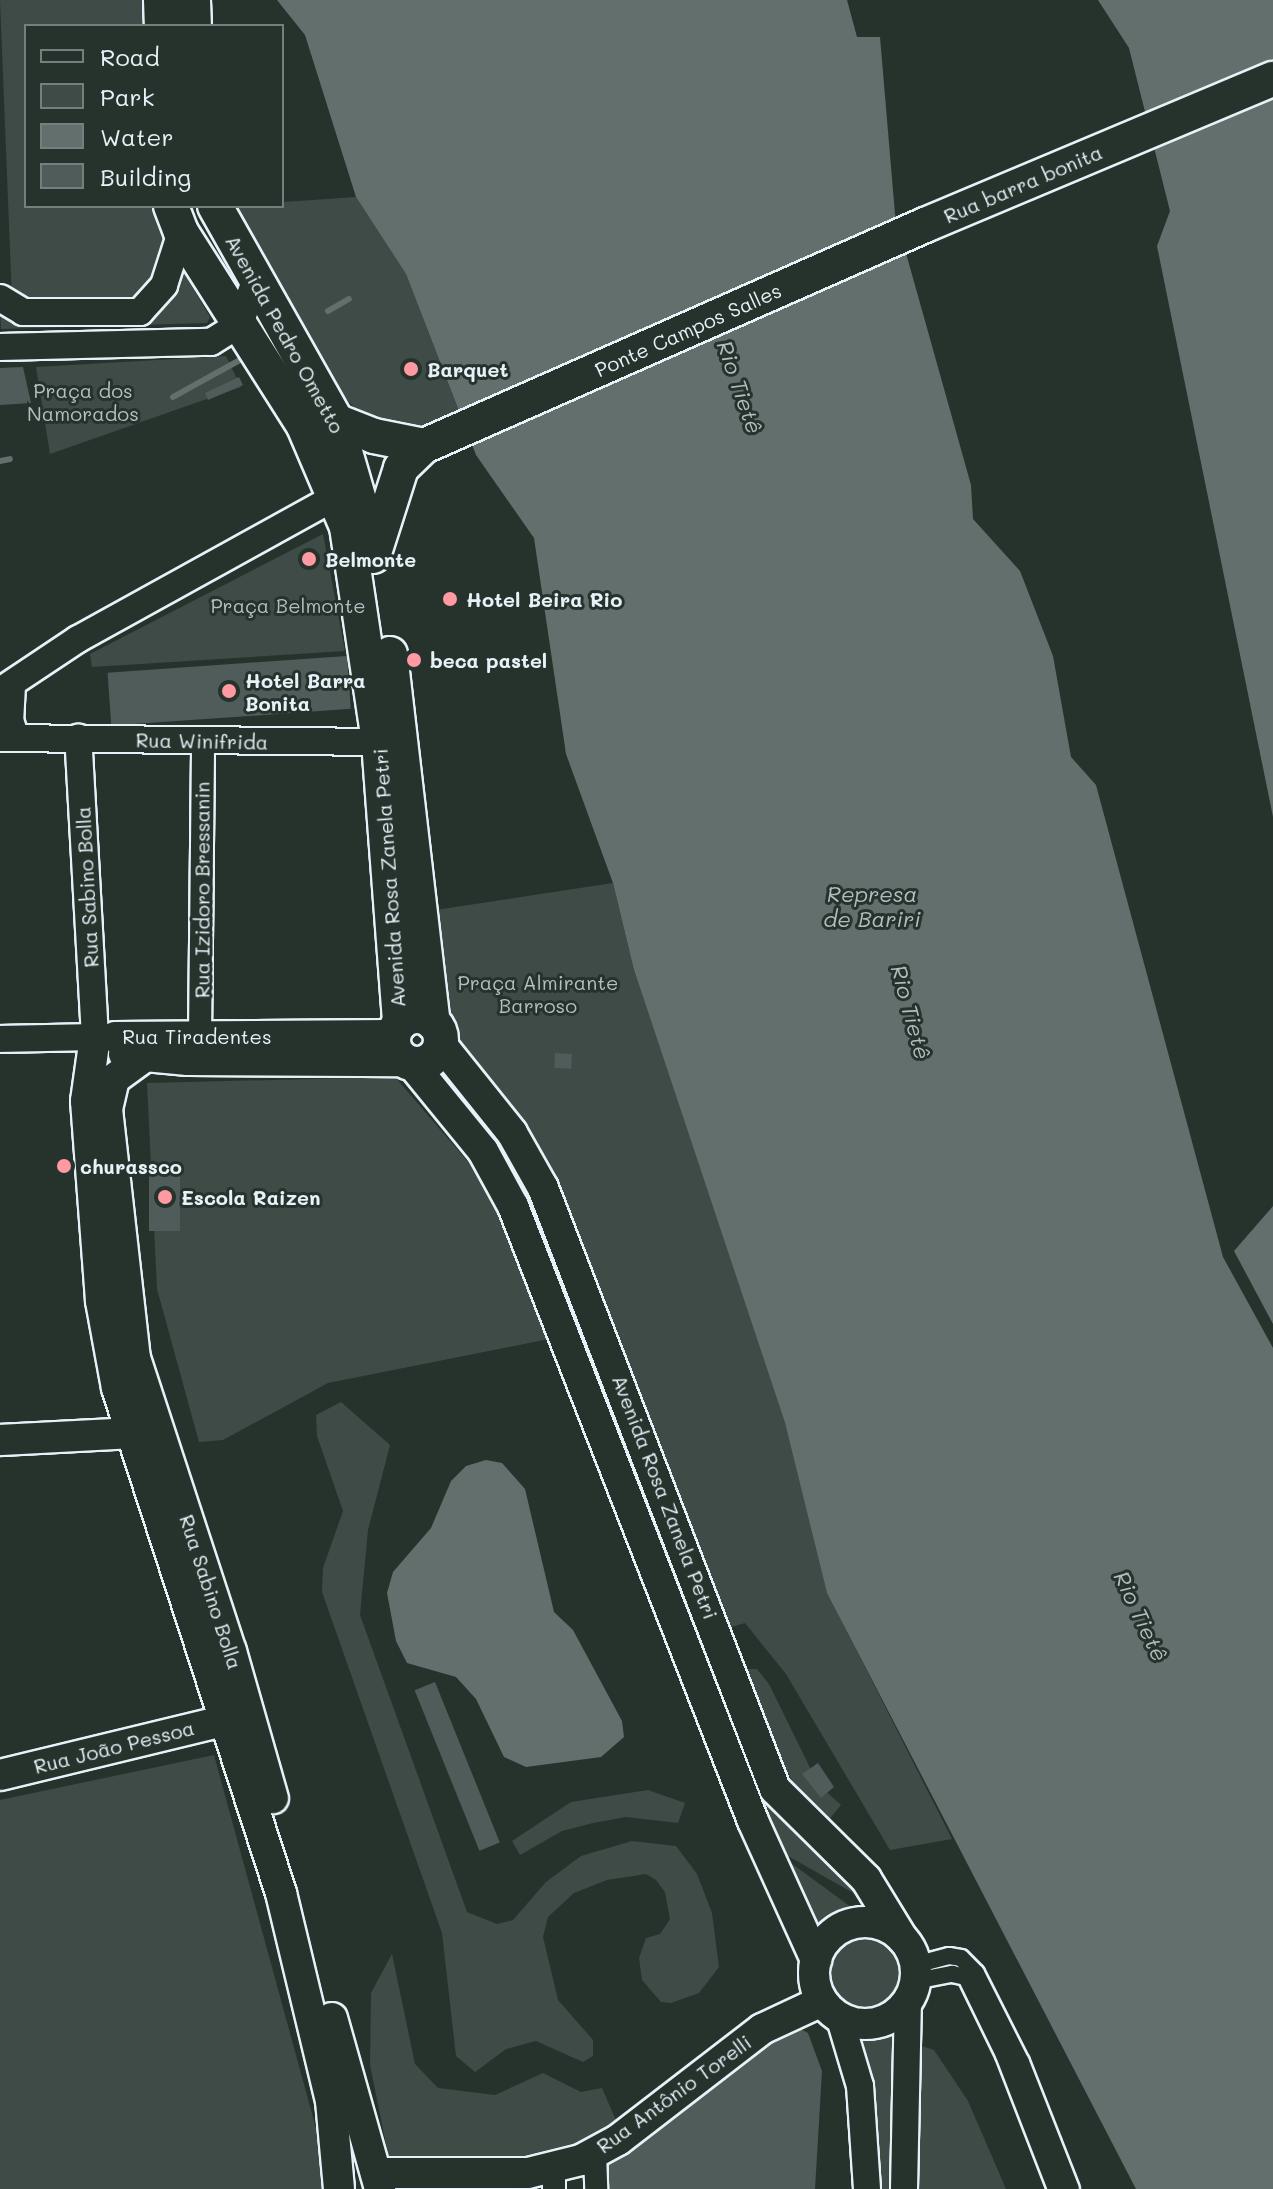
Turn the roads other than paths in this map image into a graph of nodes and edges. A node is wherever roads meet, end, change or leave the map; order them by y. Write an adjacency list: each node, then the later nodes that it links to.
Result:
1 (161, 0): 3 (main road)
2 (193, 0): 4 (main road)
3 (162, 24)
4 (194, 24)
5 (1273, 79): 8 (main road, Rua barra bonita)
6 (214, 208): 10 (main road, Avenida Pedro Ometto)
7 (176, 214): 9 (street); 10 (main road, Avenida Pedro Ometto)
8 (925, 225): 13 (main road, Ponte Campos Salles)
9 (0, 298)
10 (267, 342): 11 (street); 12 (main road, Avenida Pedro Ometto); 14 (main road, Avenida Pedro Ometto)
11 (0, 347)
12 (336, 421): 13 (main road); 15 (main road, Avenida Pedro Ometto)
13 (437, 440): 15 (main road)
14 (337, 496): 16 (street); 20 (main road, Avenida Rosa Zanela Petri)
15 (373, 556): 20 (main road, Avenida Rosa Zanela Petri)
16 (6, 688): 18 (street)
17 (78, 737): 18 (street, Rua Winifrida); 19 (street, Rua Winifrida); 21 (street, Rua Sabino Bolla)
18 (8, 738)
19 (203, 742): 20 (street, Rua Winifrida); 22 (street, Rua Izidoro Bressanin)
20 (391, 742): 24 (main road, Avenida Rosa Zanela Petri)
21 (95, 1037): 22 (main road, Rua Tiradentes); 23 (street, Rua Tiradentes); 25 (main road); 26 (main road, Rua Sabino Bolla)
22 (200, 1037): 24 (main road, Rua Tiradentes)
23 (0, 1039)
24 (414, 1042): 25 (main road, Rua Tiradentes); 28 (main road, Avenida Rosa Zanela Petri); 29 (main road, Avenida Rosa Zanela Petri)
25 (144, 1057): 26 (main road, Rua Sabino Bolla)
26 (146, 1434): 27 (main road); 30 (main road, Rua Sabino Bolla); 38 (main road, Rua Sabino Bolla)
27 (0, 1440)
28 (720, 1642): 29 (main road); 32 (main road, Avenida Rosa Zanela Petri)
29 (690, 1654): 33 (main road, Avenida Rosa Zanela Petri)
30 (227, 1720): 31 (main road, Rua João Pessoa); 36 (main road, Rua Sabino Bolla)
31 (0, 1775)
32 (902, 1938): 33 (main road); 34 (main road)
33 (816, 1960): 35 (main road)
34 (913, 1982): 35 (main road); 44 (street); 45 (street); 46 (street)
35 (831, 2010): 37 (main road, Rua Antônio Torelli); 43 (street)
36 (336, 2146): 38 (main road); 41 (main road, Rua Sabino Bolla)
37 (595, 2153): 39 (main road, Rua Antônio Torelli); 42 (street)
38 (377, 2178): 40 (main road, Rua Antônio Torelli); 41 (main road, Rua Antônio Torelli)
39 (554, 2179): 40 (main road, Rua Antônio Torelli)
40 (521, 2181)
41 (342, 2189)
42 (596, 2189)
43 (867, 2189)
44 (904, 2189)
45 (1056, 2189)
46 (1071, 2189)

